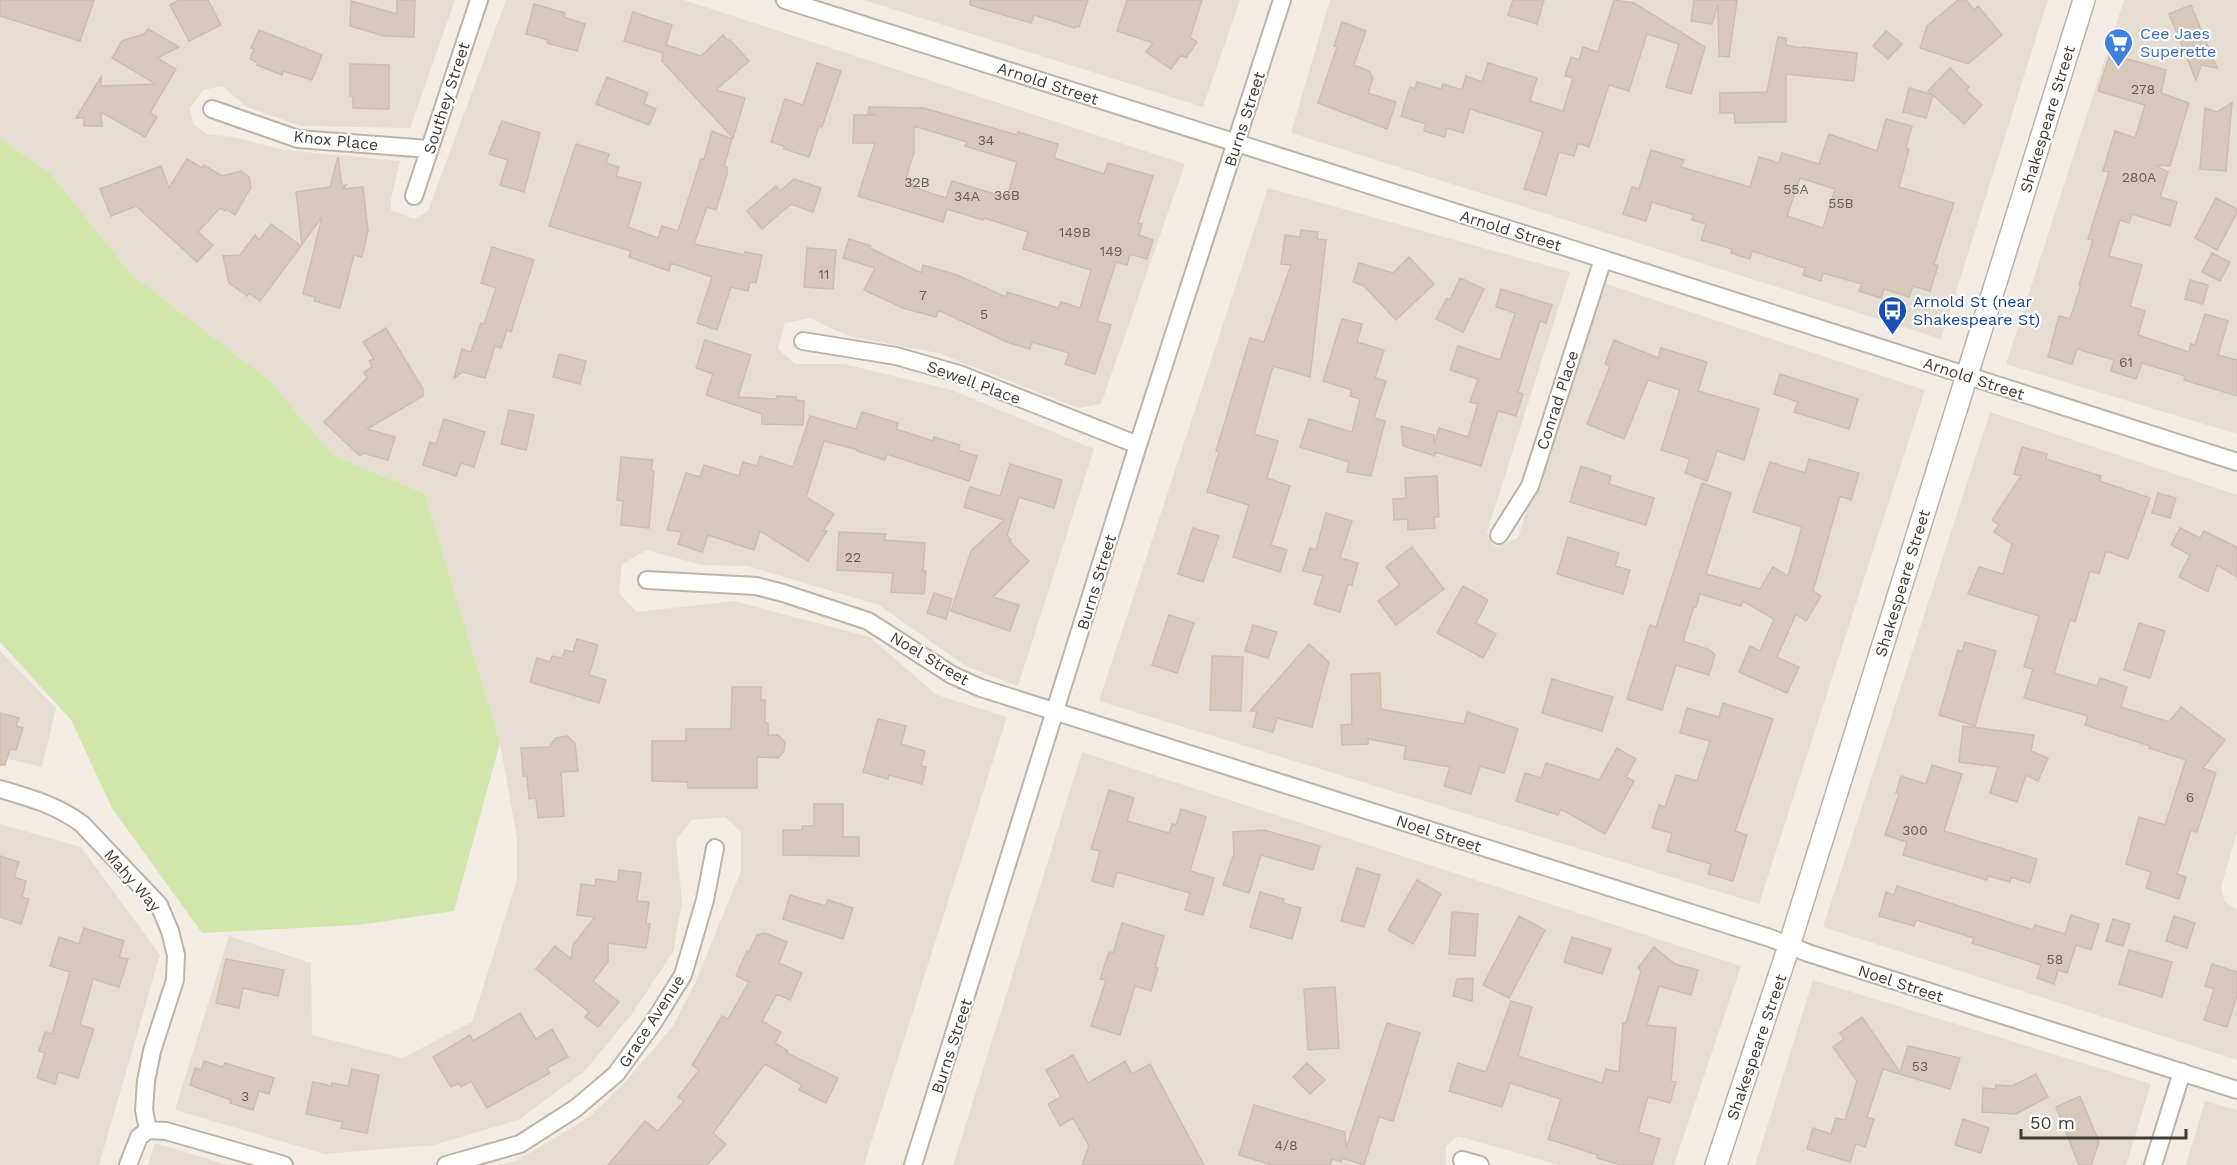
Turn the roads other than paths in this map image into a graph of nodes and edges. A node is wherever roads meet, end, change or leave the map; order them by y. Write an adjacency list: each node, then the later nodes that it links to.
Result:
1 (479, 0): 7 (street, Southey Street)
2 (785, 0): 6 (street, Arnold Street)
3 (1281, 0): 6 (street, Burns Street)
4 (2084, 0): 11 (street, Shakespeare Street)
5 (212, 109): 7 (street, Knox Place)
6 (1236, 143): 9 (street, Arnold Street); 12 (street, Burns Street)
7 (429, 149): 8 (street, Southey Street)
8 (414, 196)
9 (1603, 259): 11 (street, Arnold Street); 14 (street, Conrad Place)
10 (803, 341): 12 (street, Sewell Place)
11 (1966, 376): 13 (street, Arnold Street); 19 (street, Shakespeare Street)
12 (1138, 445): 16 (street, Burns Street)
13 (2237, 462)
14 (1499, 535)
15 (647, 580): 16 (street, Noel Street)
16 (1056, 712): 19 (street, Noel Street); 27 (street, Burns Street)
17 (0, 789): 22 (street, Mahy Way)
18 (715, 849): 26 (street, Grace Avenue)
19 (1789, 946): 20 (street, Noel Street); 29 (street, Shakespeare Street)
20 (2182, 1072): 21 (street, Noel Street); 30 (street)
21 (2237, 1090)
22 (148, 1130): 24 (street); 25 (street)
23 (1462, 1160): 28 (street)
24 (128, 1165)
25 (284, 1165)
26 (446, 1165)
27 (914, 1165)
28 (1480, 1165)
29 (1716, 1165)
30 (2153, 1165)

